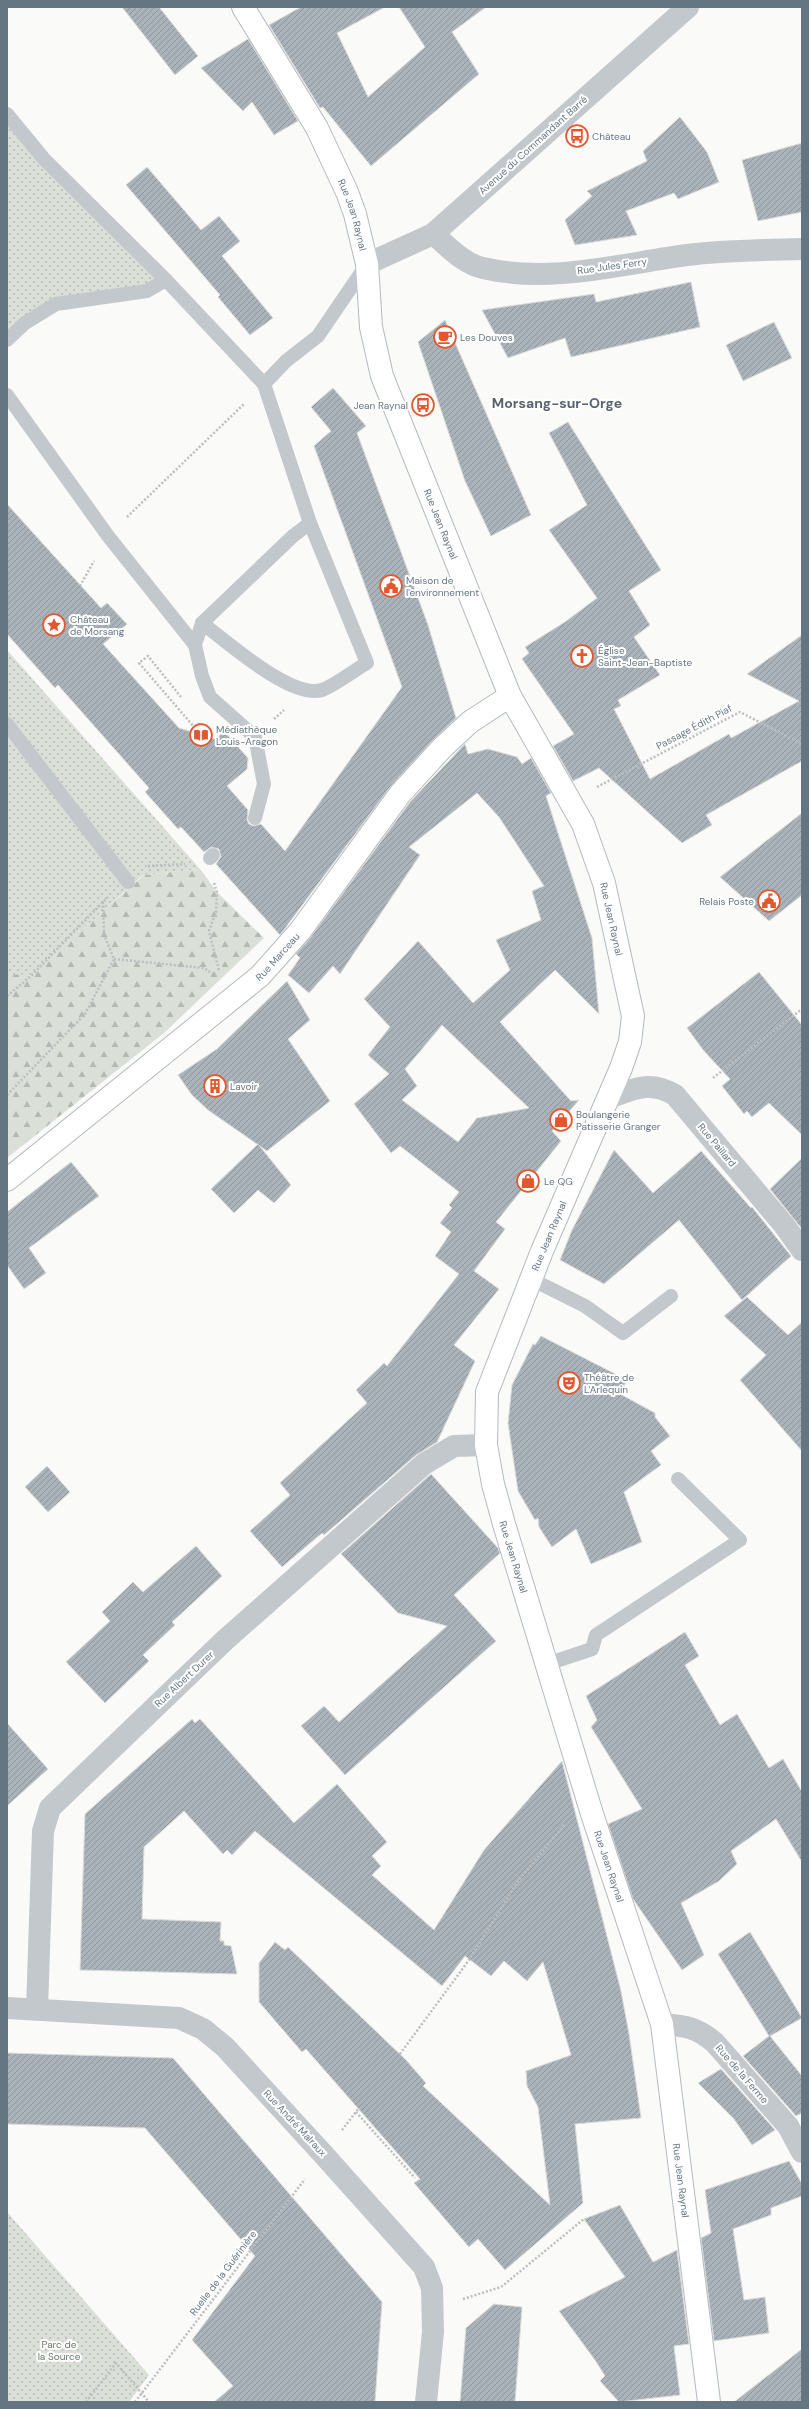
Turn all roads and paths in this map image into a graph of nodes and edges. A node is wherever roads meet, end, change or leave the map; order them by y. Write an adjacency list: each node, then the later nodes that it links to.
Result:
1 (243, 7): 6 (street, Rue Jean Raynal)
2 (688, 7): 4 (street, Avenue du Commandant Barré)
3 (7, 114): 7 (lane)
4 (433, 234): 5 (street, Rue Jules Ferry); 6 (street, Avenue du Commandant Barré)
5 (802, 249)
6 (366, 264): 9 (lane); 16 (street, Rue Jean Raynal)
7 (166, 280): 8 (lane); 9 (lane)
8 (7, 340)
9 (264, 384): 11 (lane); 12 (path)
10 (7, 395): 12 (lane)
11 (310, 523): 13 (lane); 15 (lane)
12 (108, 536): 14 (lane)
13 (202, 623): 14 (lane); 15 (lane)
14 (195, 646): 20 (lane)
15 (305, 691): 20 (path)
16 (510, 696): 28 (street, Rue Marceau); 33 (street, Rue Jean Raynal)
17 (185, 702): 18 (path)
18 (198, 720)
19 (7, 724): 24 (lane)
20 (255, 737): 23 (lane)
21 (802, 744): 22 (path, Passage Édith Piaf)
22 (614, 778)
23 (255, 818)
24 (128, 882): 25 (path); 27 (path)
25 (102, 901): 26 (path); 29 (path)
26 (114, 959): 27 (path); 32 (path)
27 (220, 979): 28 (path)
28 (242, 990): 34 (street, Rue Marceau)
29 (7, 996)
30 (802, 1009): 31 (path)
31 (713, 1078)
32 (7, 1095)
33 (610, 1098): 35 (street, Rue Paillard); 36 (street, Rue Jean Raynal)
34 (7, 1180)
35 (802, 1250)
36 (531, 1279): 37 (lane); 38 (street, Rue Jean Raynal)
37 (671, 1296)
38 (486, 1445): 40 (street, Rue Jean Raynal); 43 (street, Rue Albert Durer)
39 (678, 1479): 40 (lane)
40 (547, 1664): 41 (street, Rue Jean Raynal)
41 (590, 1805): 44 (street, Rue Jean Raynal); 45 (path)
42 (7, 2008): 43 (street, Rue André Malraux)
43 (37, 2009): 48 (street, Rue André Malraux)
44 (662, 2024): 47 (street, Rue de la Ferme); 57 (street, Rue Jean Raynal)
45 (400, 2054)
46 (356, 2112): 49 (path)
47 (802, 2152)
48 (323, 2154): 51 (street, Rue André Malraux); 52 (path, Ruelle de la Guérinière)
49 (415, 2178)
50 (584, 2219): 51 (path)
51 (433, 2332): 56 (street, Rue André Malraux)
52 (142, 2393): 53 (path); 54 (path, Ruelle de la Guérinière); 55 (path)
53 (86, 2402)
54 (135, 2402)
55 (149, 2402)
56 (426, 2402)
57 (709, 2402)

